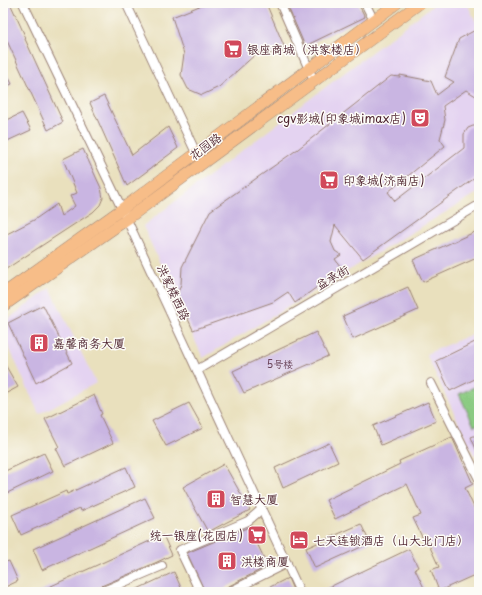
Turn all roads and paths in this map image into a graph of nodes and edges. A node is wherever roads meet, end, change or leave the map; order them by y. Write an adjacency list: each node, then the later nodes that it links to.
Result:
1 (23, 3): 12 (street, 洪家楼西路)
2 (126, 3): 10 (street)
3 (280, 3): 8 (street)
4 (365, 3): 7 (street)
5 (398, 3): 7 (main road, 花园路)
6 (420, 3): 9 (main road, 花园路)
7 (374, 21): 8 (main road, 花园路)
8 (309, 69): 9 (street); 10 (main road, 花园路)
9 (314, 81): 13 (main road, 花园路)
10 (196, 153): 12 (main road, 花园路)
11 (479, 205): 15 (street, 益承街)
12 (122, 209): 13 (street, 洪家楼西路); 14 (main road, 花园路)
13 (127, 219): 14 (main road, 花园路); 15 (street, 洪家楼西路)
14 (5, 297)
15 (197, 370): 18 (street, 洪家楼西路)
16 (431, 383): 17 (street)
17 (479, 479)
18 (262, 509): 19 (street, 洪家楼西路); 22 (street)
19 (287, 563): 23 (street); 24 (street, 洪家楼西路)
20 (162, 566): 21 (street)
21 (101, 592)
22 (200, 592)
23 (229, 592)
24 (300, 592)

